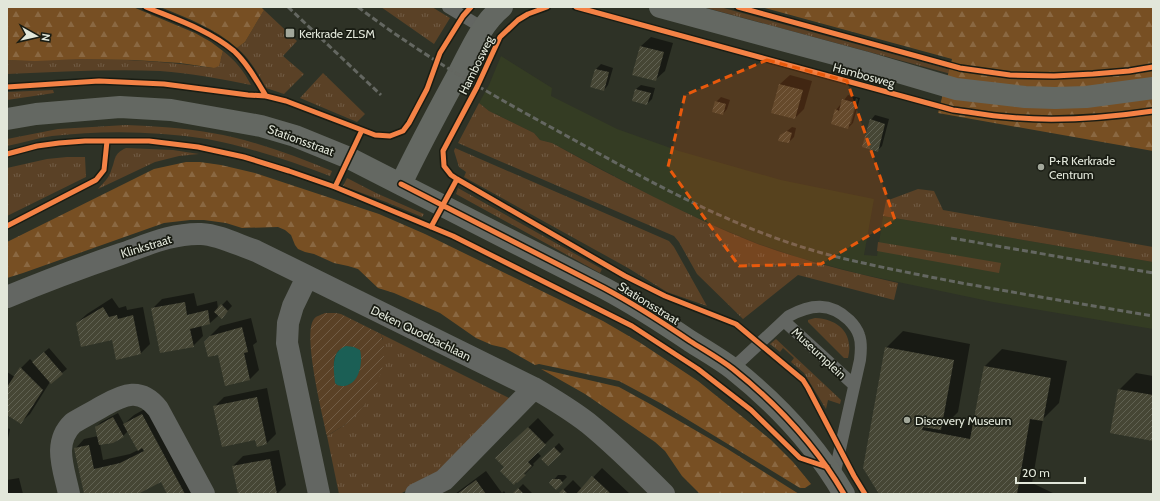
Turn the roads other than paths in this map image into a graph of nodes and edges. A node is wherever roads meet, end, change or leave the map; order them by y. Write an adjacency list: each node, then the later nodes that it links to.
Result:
1 (448, 7): 4 (lane)
2 (502, 7): 4 (main road, Hambosweg)
3 (660, 7): 5 (main road, Hambosweg)
4 (483, 28): 7 (main road, Hambosweg)
5 (1153, 88)
6 (7, 119): 7 (main road, Stationsstraat)
7 (401, 184): 11 (main road, Stationsstraat)
8 (307, 277): 9 (street, Klinkstraat); 13 (street, Deken Quodbachlaan); 17 (street)
9 (7, 297)
10 (784, 321): 11 (lane, Museumplein); 12 (lane, Museumplein); 12 (lane, Museumplein)
11 (732, 369): 14 (main road, Stationsstraat)
12 (854, 385): 14 (lane, Museumplein)
13 (534, 388): 18 (street); 19 (street, Deken Quodbachlaan)
14 (839, 485)
15 (69, 494): 16 (street)
16 (204, 494)
17 (319, 494)
18 (416, 494)
19 (664, 494)

